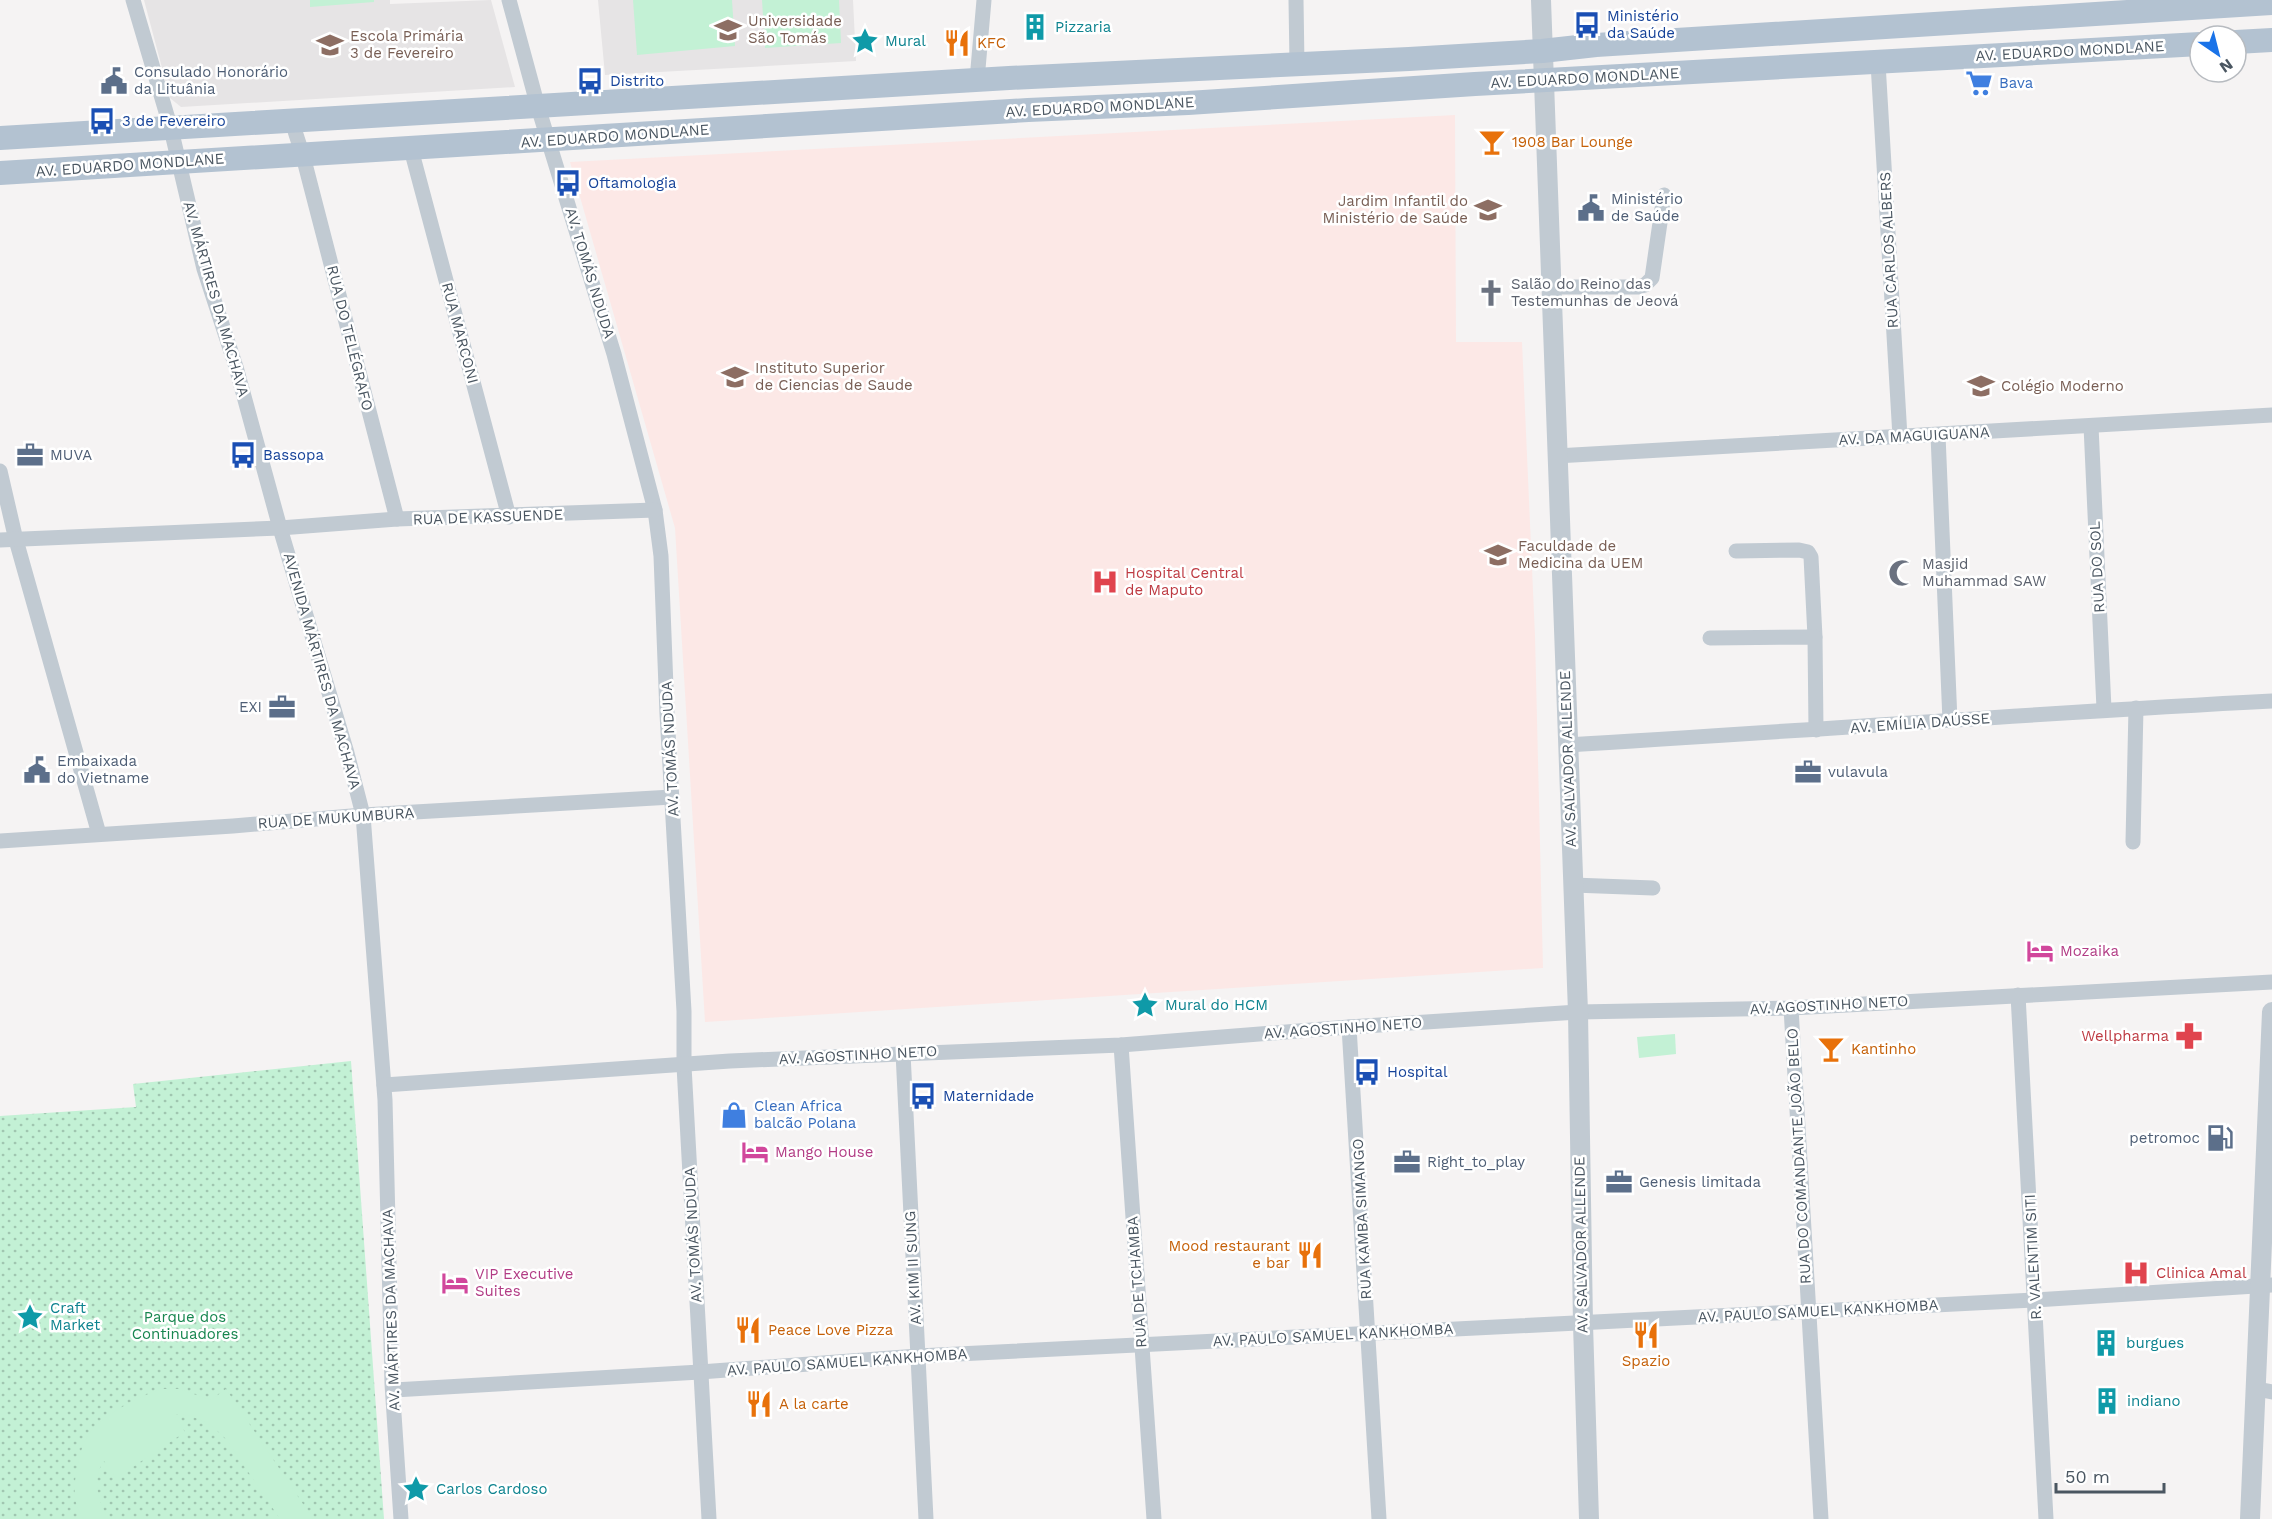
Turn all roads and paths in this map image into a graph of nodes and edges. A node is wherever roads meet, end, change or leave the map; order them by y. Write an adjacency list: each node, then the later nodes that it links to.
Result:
1 (133, 0): 17 (street, AV. MÁRTIRES DA MACHAVA)
2 (509, 0): 15 (street, AV. TOMÁS NDUDA)
3 (984, 0): 13 (street)
4 (1296, 0): 12 (street)
5 (1541, 0): 10 (street, AV. SALVADOR ALLENDE)
6 (2272, 3): 10 (main road, AV. EDUARDO MONDLANE)
7 (2272, 40): 8 (main road)
8 (2248, 41)
9 (2188, 45): 11 (main road, AV. EDUARDO MONDLANE)
10 (1542, 51): 12 (main road, AV. EDUARDO MONDLANE); 14 (street, AV. SALVADOR ALLENDE)
11 (1878, 63): 14 (main road, AV. EDUARDO MONDLANE); 29 (street, RUA CARLOS ALBERS)
12 (1297, 64): 13 (main road, AV. EDUARDO MONDLANE)
13 (977, 80): 15 (main road, AV. EDUARDO MONDLANE)
14 (1545, 80): 19 (main road, AV. EDUARDO MONDLANE); 25 (street, AV. SALVADOR ALLENDE)
15 (538, 107): 16 (main road, AV. EDUARDO MONDLANE); 19 (street, AV. TOMÁS NDUDA)
16 (292, 122): 17 (main road, AV. EDUARDO MONDLANE); 21 (street, RUA DO TELÉGRAFO)
17 (171, 129): 18 (main road); 22 (street, AV. MÁRTIRES DA MACHAVA)
18 (0, 138)
19 (548, 140): 20 (main road, AV. EDUARDO MONDLANE); 32 (street, AV. TOMÁS NDUDA)
20 (411, 149): 21 (main road, AV. EDUARDO MONDLANE); 33 (street, RUA MARCONI)
21 (303, 156): 22 (main road, AV. EDUARDO MONDLANE); 34 (street, RUA DO TELÉGRAFO)
22 (178, 162): 23 (main road, AV. EDUARDO MONDLANE); 35 (street, AV. MÁRTIRES DA MACHAVA)
23 (0, 173)
24 (1664, 195): 25 (street)
25 (1552, 288): 30 (street, AV. SALVADOR ALLENDE)
26 (2272, 415): 27 (street, AV. DA MAGUIGUANA)
27 (2091, 426): 28 (street, AV. DA MAGUIGUANA); 43 (street, RUA DO SOL)
28 (1938, 435): 29 (street, AV. DA MAGUIGUANA); 44 (street)
29 (1900, 437): 30 (street, AV. DA MAGUIGUANA)
30 (1556, 456): 46 (street, AV. SALVADOR ALLENDE)
31 (0, 471): 37 (street)
32 (655, 510): 33 (street, RUA DE KASSUENDE); 47 (street, AV. TOMÁS NDUDA)
33 (509, 517): 34 (street, RUA DE KASSUENDE)
34 (397, 519): 35 (street, RUA DE KASSUENDE)
35 (280, 528): 37 (street); 48 (street, AVENIDA MÁRTIRES DA MACHAVA)
36 (0, 540): 37 (street)
37 (16, 540): 49 (street)
38 (1736, 551): 39 (street)
39 (1815, 637): 40 (street); 45 (street)
40 (1710, 638)
41 (2272, 700): 42 (street, AV. EMÍLIA DAÚSSE)
42 (2136, 708): 43 (street, AV. EMÍLIA DAÚSSE); 51 (street)
43 (2104, 709): 44 (street, AV. EMÍLIA DAÚSSE)
44 (1950, 721): 45 (street, AV. EMÍLIA DAÚSSE)
45 (1816, 730): 46 (street, AV. EMÍLIA DAÚSSE)
46 (1567, 745): 52 (street, AV. SALVADOR ALLENDE)
47 (672, 797): 48 (street, RUA DE MUKUMBURA); 62 (street, AV. TOMÁS NDUDA)
48 (363, 815): 49 (street, RUA DE MUKUMBURA); 63 (street, AVENIDA MÁRTIRES DA MACHAVA)
49 (99, 834): 50 (street, RUA DE MUKUMBURA)
50 (0, 841)
51 (2133, 842)
52 (1573, 885): 53 (street); 57 (street, AV. SALVADOR ALLENDE)
53 (1653, 888)
54 (2272, 982): 55 (street, AV. AGOSTINHO NETO)
55 (2018, 995): 56 (street, AV. AGOSTINHO NETO); 65 (street, R. VALENTIM SITI)
56 (1791, 1008): 57 (street, AV. AGOSTINHO NETO); 66 (street, RUA DO COMANDANTE JOÃO BELO)
57 (1578, 1012): 59 (street, AV. AGOSTINHO NETO); 67 (street, AV. SALVADOR ALLENDE)
58 (2272, 1012): 64 (street)
59 (1349, 1027): 60 (street, AV. AGOSTINHO NETO); 68 (street, RUA KAMBA SIMANGO)
60 (1121, 1045): 61 (street, AV. AGOSTINHO NETO); 69 (street, RUA DE TCHAMBA)
61 (903, 1053): 62 (street, AV. AGOSTINHO NETO); 70 (street, AV. KIM II SUNG)
62 (684, 1066): 63 (street, AV. AGOSTINHO NETO); 71 (street, AV. TOMÁS NDUDA)
63 (384, 1093): 72 (street, AV. MÁRTIRES DA MACHAVA)
64 (2266, 1285): 65 (street, AV. PAULO SAMUEL KANKHOMBA); 73 (street)
65 (2035, 1300): 66 (street, AV. PAULO SAMUEL KANKHOMBA); 81 (street, R. VALENTIM SITI)
66 (1807, 1311): 67 (street, AV. PAULO SAMUEL KANKHOMBA); 80 (street, RUA DO COMANDANTE JOÃO BELO)
67 (1583, 1324): 68 (street, AV. PAULO SAMUEL KANKHOMBA); 79 (street, AV. SALVADOR ALLENDE)
68 (1369, 1332): 69 (street, AV. PAULO SAMUEL KANKHOMBA); 78 (street, RUA KAMBA SIMANGO)
69 (1141, 1346): 70 (street, AV. PAULO SAMUEL KANKHOMBA); 77 (street, RUA DE TCHAMBA)
70 (918, 1356): 71 (street, AV. PAULO SAMUEL KANKHOMBA); 76 (street, AV. KIM II SUNG)
71 (700, 1372): 72 (street, AV. PAULO SAMUEL KANKHOMBA); 75 (street, AV. TOMÁS NDUDA)
72 (393, 1390): 74 (street, AV. MÁRTIRES DA MACHAVA)
73 (2264, 1390): 82 (street)
74 (401, 1519)
75 (709, 1519)
76 (926, 1519)
77 (1154, 1519)
78 (1379, 1519)
79 (1589, 1519)
80 (1821, 1519)
81 (2046, 1519)
82 (2250, 1519)

